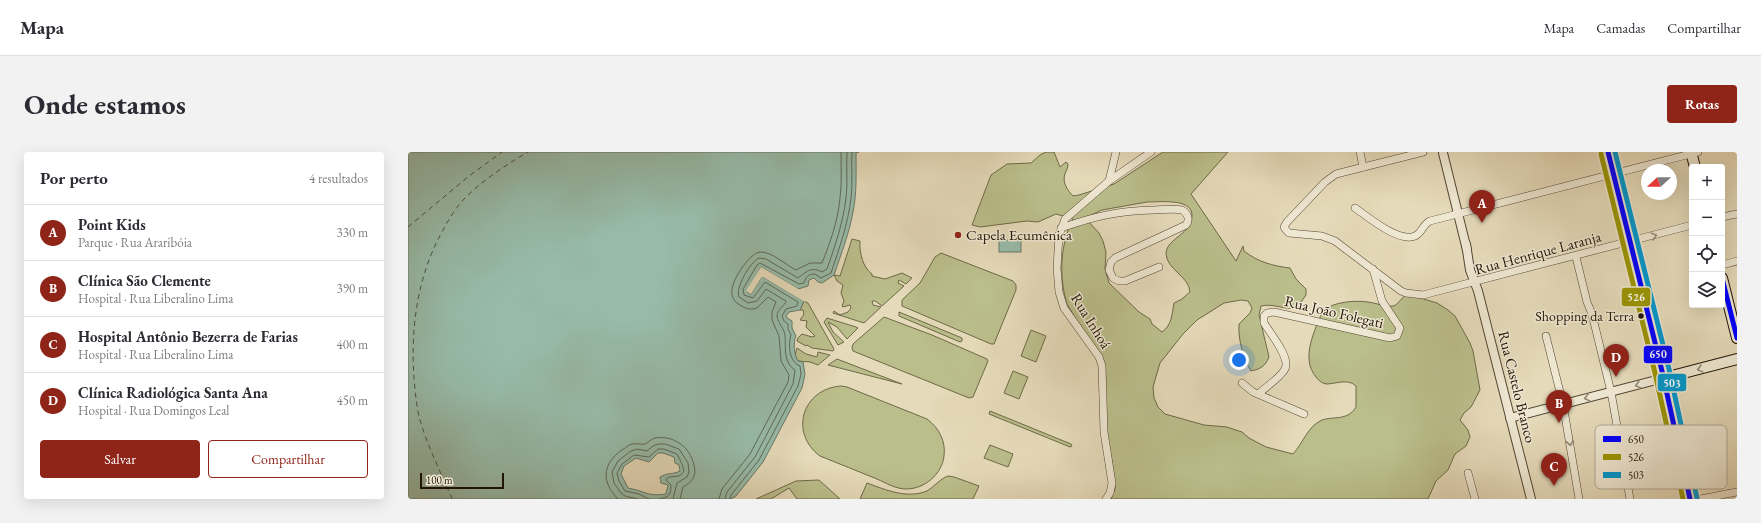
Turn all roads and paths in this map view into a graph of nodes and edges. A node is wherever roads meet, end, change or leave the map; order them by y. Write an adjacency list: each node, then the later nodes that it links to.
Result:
1 (1116, 152): 11 (street)
2 (1151, 152): 11 (street, Rua Inhoá)
3 (1360, 152): 9 (street)
4 (1424, 152): 9 (street)
5 (1442, 152): 13 (street, Rua Castelo Branco)
6 (1608, 152): 10 (main road)
7 (1693, 153): 8 (main road); 10 (street)
8 (1695, 164)
9 (1364, 167): 23 (street)
10 (1613, 175): 13 (street); 18 (main road)
11 (1108, 181): 17 (street, Rua Inhoá)
12 (1355, 208): 13 (street)
13 (1458, 213): 24 (street, Rua Castelo Branco)
14 (1737, 214): 15 (street)
15 (1725, 217)
16 (1689, 226): 18 (street, Rua Henrique Laranja, one-way to 16)
17 (1061, 228): 22 (street); 43 (street, Rua Inhoá)
18 (1630, 242): 19 (street, Rua Henrique Laranja); 30 (main road)
19 (1576, 256): 24 (street, Rua Henrique Laranja); 32 (street)
20 (1737, 261): 21 (street)
21 (1725, 263)
22 (1159, 267)
23 (1372, 269): 24 (street, Rua Henrique Laranja); 33 (street, Rua João Folegati)
24 (1476, 283): 36 (street, Rua Castelo Branco)
25 (1725, 286): 26 (main road)
26 (1734, 310): 28 (main road)
27 (1546, 336): 34 (street)
28 (1736, 337)
29 (1737, 359): 30 (main road, one-way to 30)
30 (1664, 378): 32 (street, one-way to 32); 38 (main road)
31 (1242, 383): 33 (street)
32 (1611, 392): 34 (street, one-way to 34); 37 (street)
33 (1258, 394): 35 (street)
34 (1563, 404): 36 (street); 46 (street, one-way to 46)
35 (1304, 414)
36 (1510, 418): 45 (street, Rua Castelo Branco)
37 (1617, 425)
38 (1674, 425)
39 (1468, 473): 44 (street)
40 (1628, 489): 47 (street)
41 (1688, 489): 48 (main road)
42 (1737, 492): 49 (street)
43 (1106, 499)
44 (1475, 499)
45 (1531, 499)
46 (1579, 499)
47 (1630, 499)
48 (1690, 499)
49 (1701, 499)

